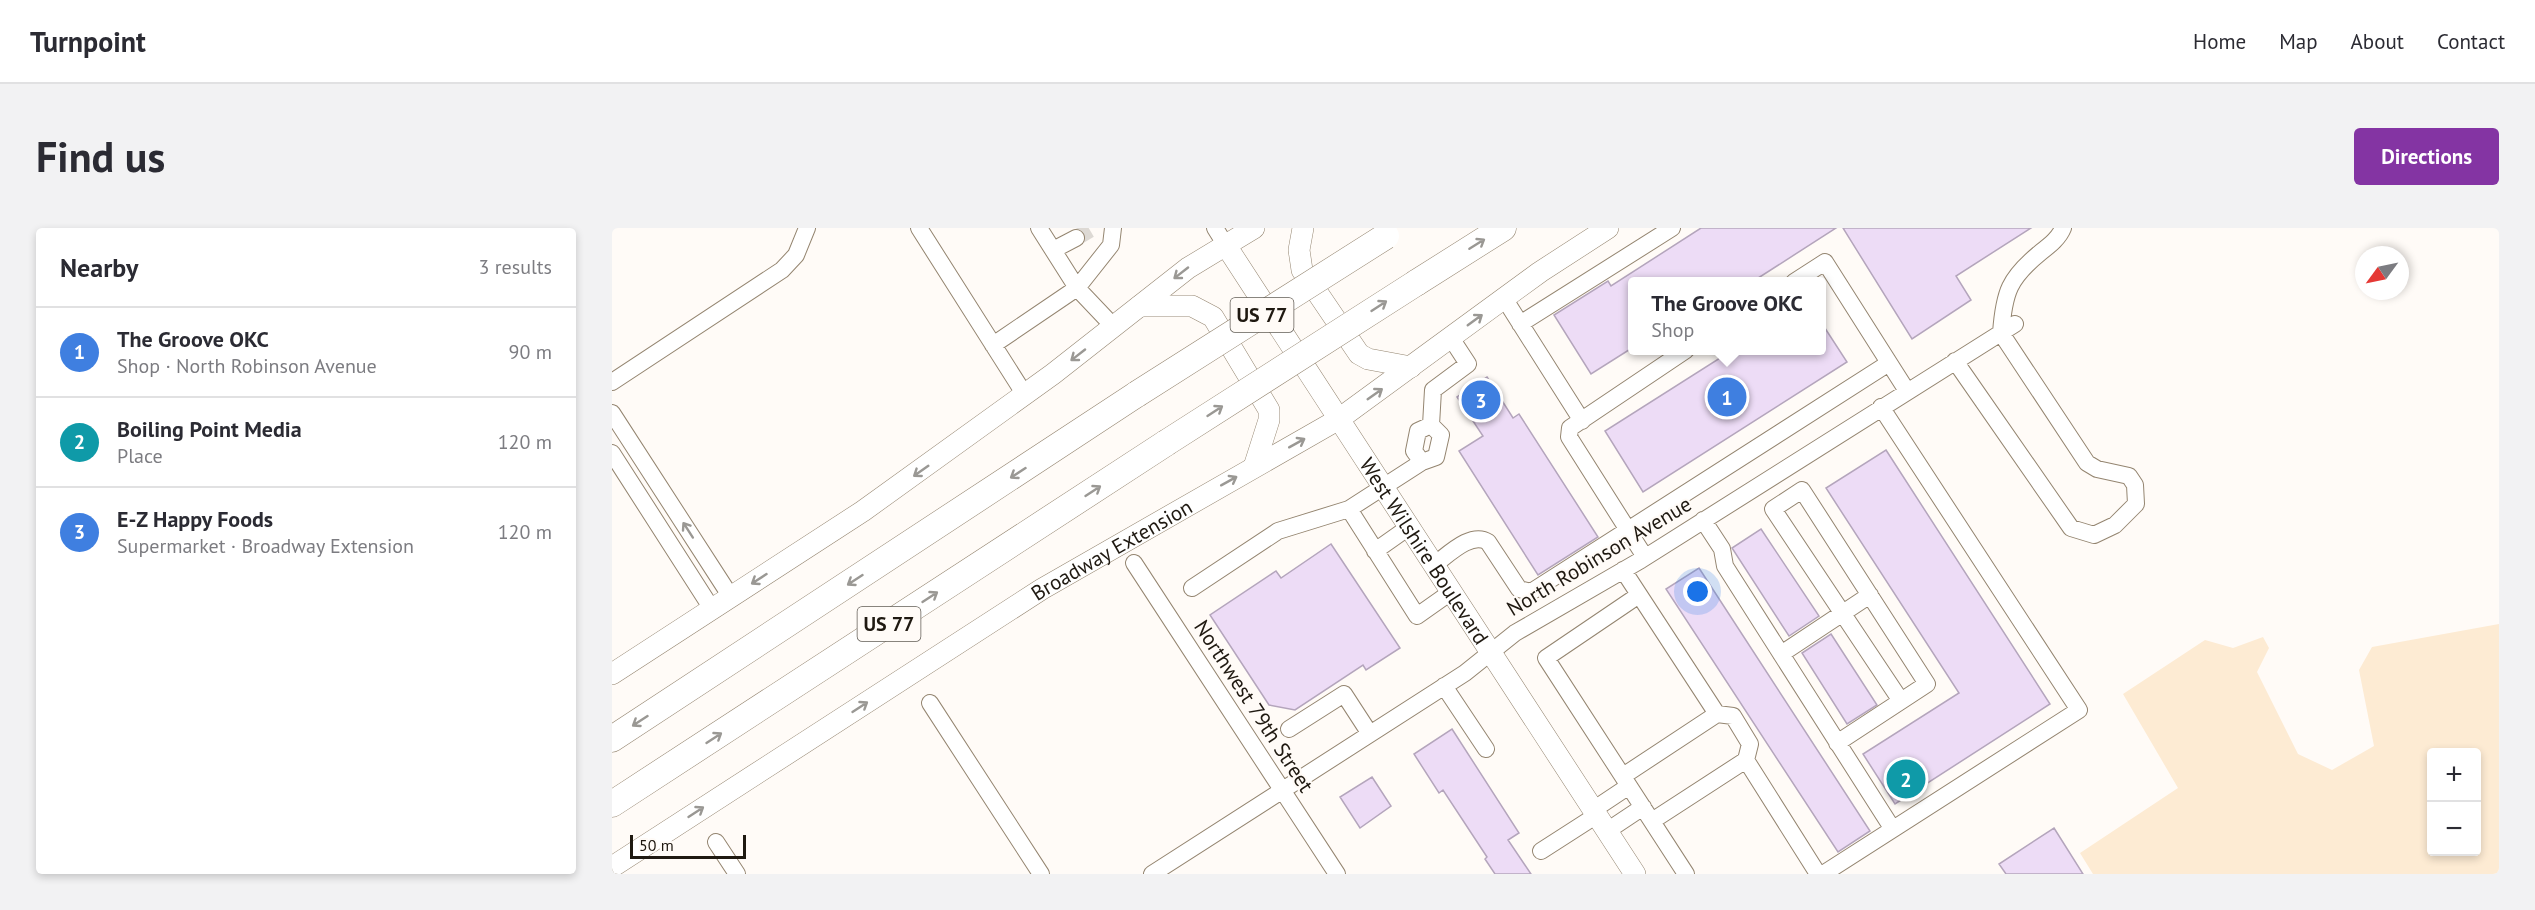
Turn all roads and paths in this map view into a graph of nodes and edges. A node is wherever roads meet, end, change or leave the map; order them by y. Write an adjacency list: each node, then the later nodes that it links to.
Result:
1 (807, 228): 28 (street)
2 (919, 228): 23 (street)
3 (1113, 228): 16 (street)
4 (1254, 228): 12 (main road)
5 (1303, 228): 27 (main road)
6 (1503, 228): 73 (highway, US 77, one-way to 6, bridge)
7 (1608, 228): 17 (main road, Broadway Extension)
8 (1672, 228): 19 (street)
9 (2063, 228): 21 (street)
10 (1043, 229): 14 (street)
11 (1393, 232): 67 (highway, US 77, one-way to 67, bridge)
12 (1220, 236): 18 (main road, one-way to 18); 33 (main road, West Wilshire Boulevard)
13 (1076, 238): 14 (street)
14 (1053, 250): 16 (street)
15 (1802, 277): 26 (street)
16 (1077, 288): 20 (street); 23 (street)
17 (1504, 298): 19 (street); 22 (main road, Broadway Extension, one-way to 17)
18 (1140, 306): 20 (main road); 36 (main road)
19 (1520, 324): 34 (street)
20 (1114, 327): 30 (main road, one-way to 30)
21 (2008, 328): 25 (street, North Robinson Avenue); 25 (street)
22 (1451, 338): 27 (main road, Broadway Extension); 38 (street)
23 (993, 345): 30 (street)
24 (1680, 355): 34 (street)
25 (1955, 362): 29 (street, North Robinson Avenue)
26 (1889, 363): 29 (street); 45 (street)
27 (1411, 368): 33 (main road, Broadway Extension, one-way to 27)
28 (612, 382)
29 (1907, 391): 31 (street, North Robinson Avenue)
30 (1025, 395): 55 (main road, one-way to 55)
31 (1881, 407): 37 (street, North Robinson Avenue); 76 (street)
32 (612, 413): 39 (street)
33 (1339, 419): 36 (main road, Broadway Extension, one-way to 33); 38 (main road, West Wilshire Boulevard)
34 (1582, 421): 45 (street)
35 (612, 453): 41 (street)
36 (1254, 467): 79 (main road, Broadway Extension, one-way to 36)
37 (1771, 477): 40 (street); 43 (street, North Robinson Avenue)
38 (1384, 488): 42 (street); 44 (main road, West Wilshire Boulevard)
39 (666, 495): 41 (street); 55 (street, one-way to 39)
40 (1786, 500): 54 (street); 57 (street)
41 (647, 507): 56 (street)
42 (1349, 509): 46 (street); 51 (street)
43 (1703, 520): 47 (street, North Robinson Avenue); 59 (street)
44 (1409, 527): 46 (street); 49 (main road, West Wilshire Boulevard)
45 (1628, 530): 47 (street); 49 (street)
46 (1375, 551): 52 (street)
47 (1644, 557): 50 (street, North Robinson Avenue)
48 (1134, 563): 72 (street, Northwest 79th Street)
49 (1434, 566): 52 (main road, West Wilshire Boulevard)
50 (1623, 570): 53 (street); 58 (street, North Robinson Avenue)
51 (1192, 588)
52 (1451, 592): 58 (main road, West Wilshire Boulevard)
53 (1639, 595): 64 (street); 71 (street)
54 (1870, 595): 57 (street); 62 (street)
55 (731, 597): 56 (main road)
56 (712, 609): 60 (main road)
57 (1842, 613): 59 (street); 62 (street)
58 (1491, 653): 61 (street, North Robinson Avenue); 75 (main road, West Wilshire Boulevard)
59 (1781, 654): 68 (street)
60 (612, 674)
61 (1444, 686): 66 (street, North Robinson Avenue); 69 (street)
62 (1901, 701): 68 (street)
63 (930, 703): 81 (street)
64 (1717, 714): 70 (street); 71 (street)
65 (1289, 729): 66 (street)
66 (1370, 734): 72 (street, North Robinson Avenue)
67 (612, 739)
68 (1837, 743): 76 (street)
69 (1486, 749)
70 (1746, 760): 74 (street); 86 (street)
71 (1626, 781): 74 (street); 75 (street)
72 (1282, 790): 82 (street, North Robinson Avenue); 83 (street, Northwest 79th Street)
73 (612, 804)
74 (1648, 814): 75 (street); 85 (street)
75 (1599, 819): 78 (street); 84 (main road, West Wilshire Boulevard)
76 (1892, 828): 87 (street)
77 (716, 842): 80 (street)
78 (1541, 851)
79 (612, 867)
80 (737, 874)
81 (1041, 874)
82 (1152, 874)
83 (1337, 874)
84 (1635, 874)
85 (1686, 874)
86 (1818, 874)
87 (1823, 874)

